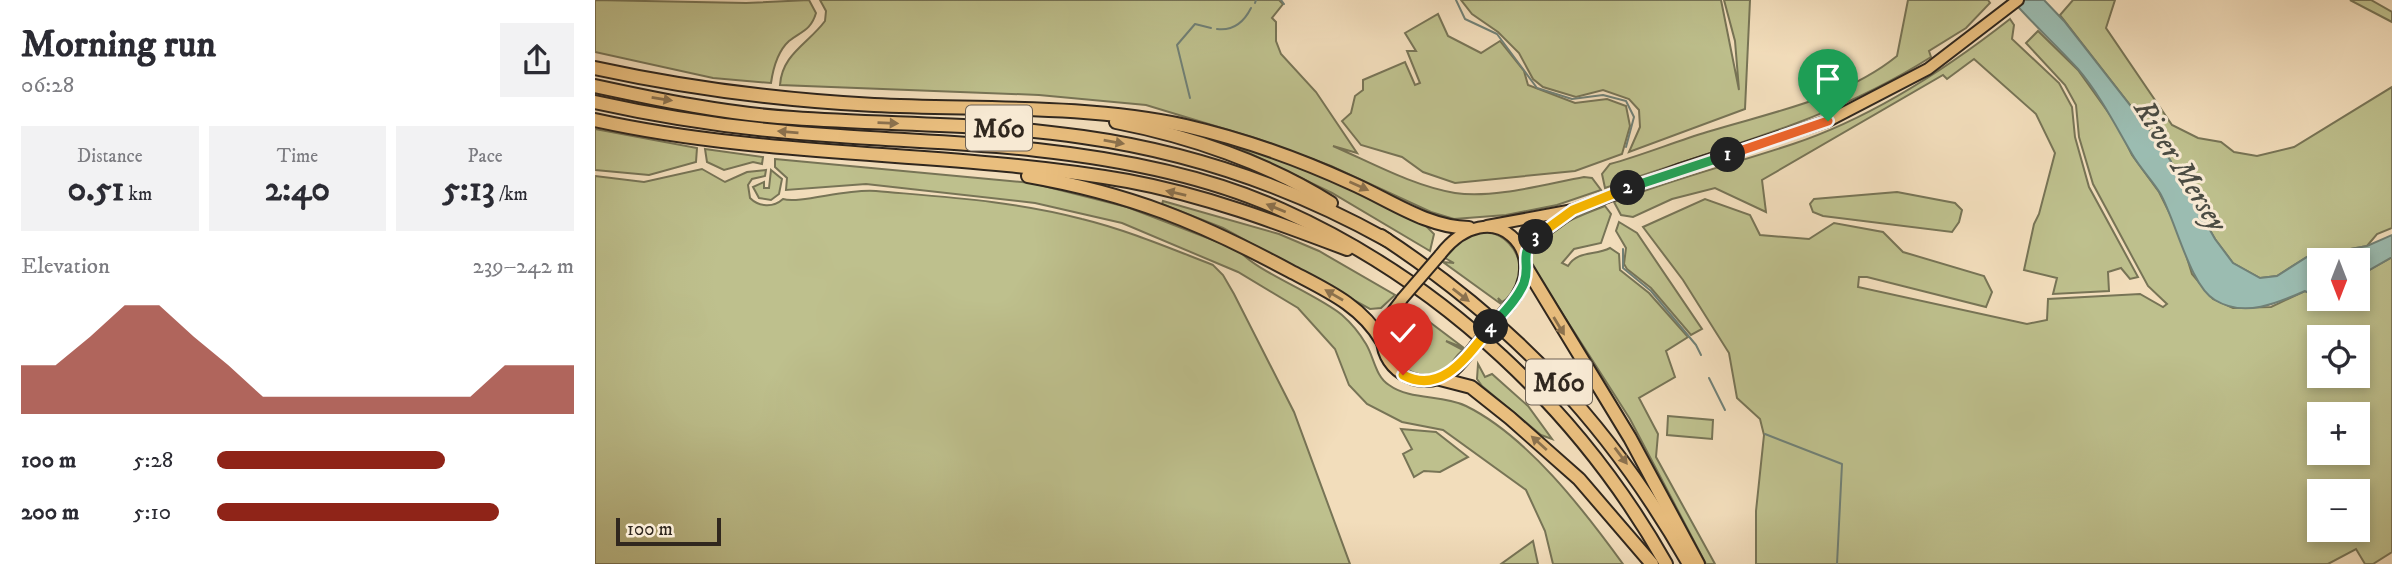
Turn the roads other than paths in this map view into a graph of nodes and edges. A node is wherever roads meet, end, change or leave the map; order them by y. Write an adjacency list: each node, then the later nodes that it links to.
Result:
1 (2018, 0): 8 (main road)
2 (595, 68): 5 (highway, M60)
3 (595, 86): 11 (highway, M60, one-way to 11)
4 (595, 102): 13 (highway, M60, one-way to 4)
5 (1058, 111): 10 (highway, M60, one-way to 10); 11 (highway, M60)
6 (595, 120): 7 (highway, M60)
7 (880, 157): 13 (highway, M60, one-way to 7); 14 (highway, M60, one-way to 7)
8 (1573, 210): 9 (main road); 12 (main road)
9 (1487, 226): 10 (main road); 12 (main road)
10 (1469, 228): 14 (main road, bridge)
11 (1387, 240): 18 (highway, M60, one-way to 18)
12 (1525, 261): 15 (main road, bridge); 19 (highway, M60, one-way to 19)
13 (1380, 262): 17 (highway, M60)
14 (1382, 341): 15 (main road)
15 (1440, 379): 16 (highway, M60, one-way to 15)
16 (1652, 564)
17 (1666, 564)
18 (1689, 564)
19 (1698, 564)

